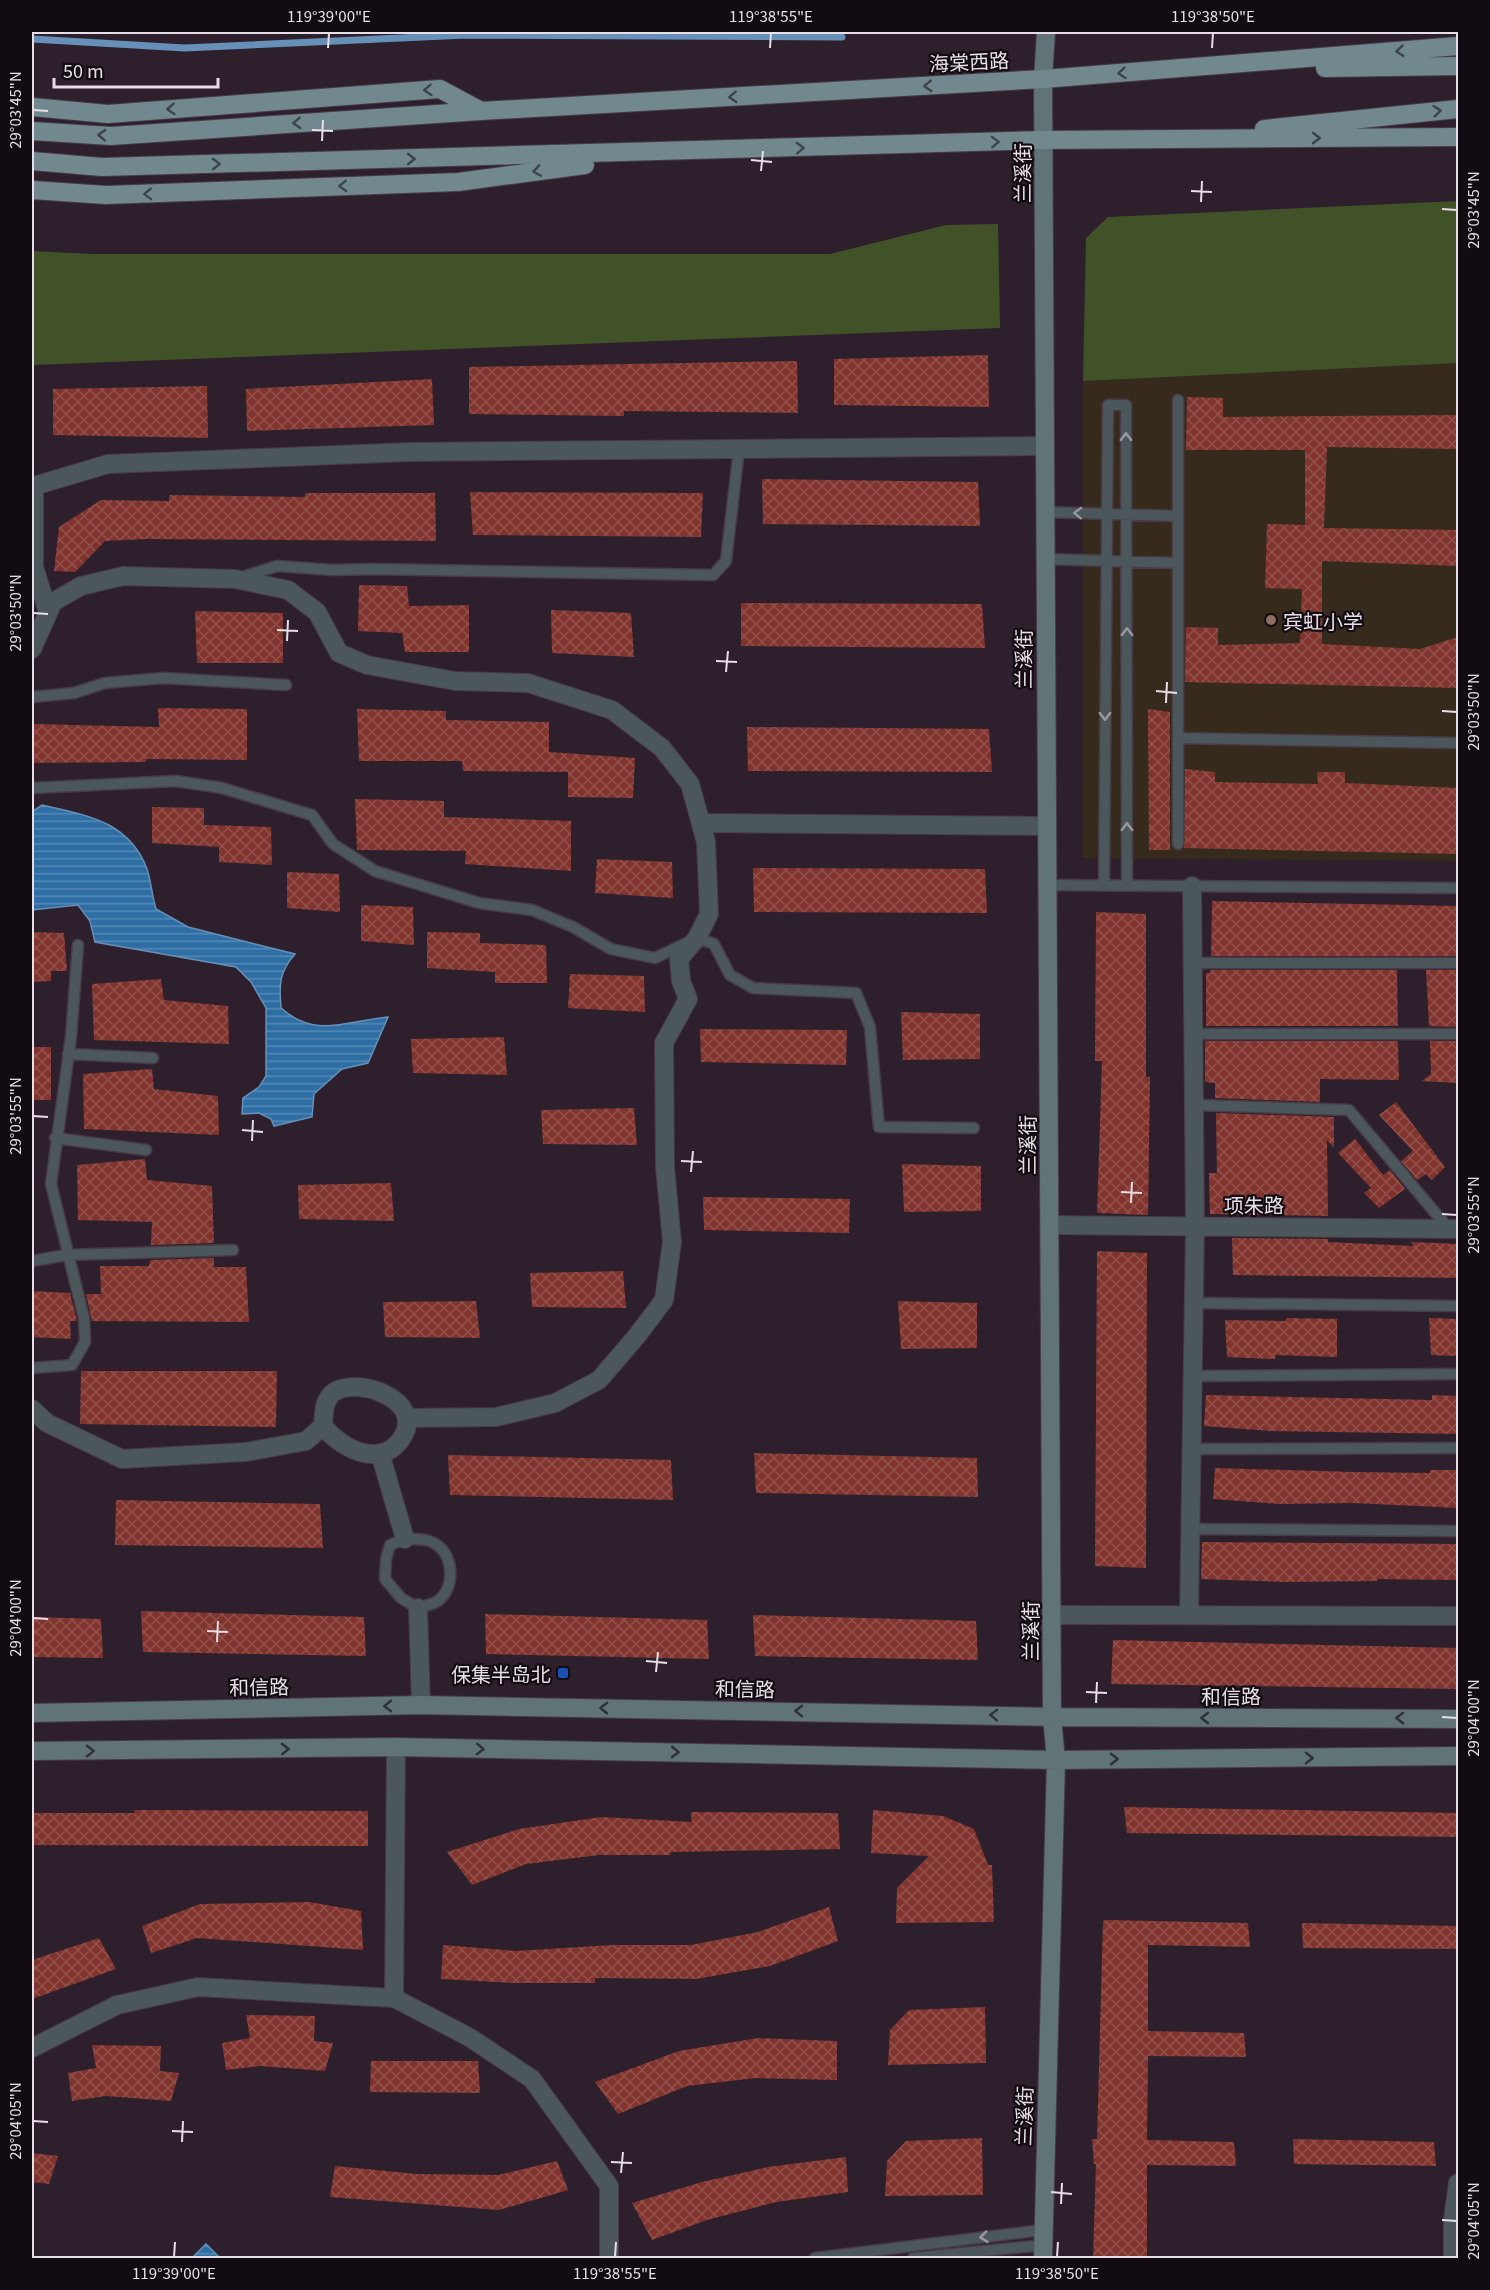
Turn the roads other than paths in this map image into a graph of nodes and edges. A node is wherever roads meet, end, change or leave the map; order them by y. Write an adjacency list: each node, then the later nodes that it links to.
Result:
1 (1046, 32): 5 (street, 兰溪街)
2 (1458, 46): 4 (main road, 海棠西路, one-way to 4)
3 (1458, 66): 4 (main road)
4 (1158, 70): 5 (main road, 海棠西路, one-way to 5)
5 (1043, 79): 8 (main road, 海棠西路, one-way to 8); 12 (street, 兰溪街)
6 (32, 107): 8 (main road, one-way to 6)
7 (1458, 109): 11 (main road, one-way to 7)
8 (481, 111): 9 (main road, 海棠西路, one-way to 9)
9 (32, 130)
10 (1458, 137): 11 (main road, one-way to 10)
11 (1149, 140): 12 (main road)
12 (1043, 141): 13 (main road, one-way to 12); 17 (street, 兰溪街)
13 (679, 152): 14 (main road, one-way to 13); 15 (main road, one-way to 15)
14 (32, 161)
15 (32, 190)
16 (1178, 400): 22 (lane)
17 (1044, 446): 18 (street); 19 (street, 兰溪街)
18 (739, 449): 27 (lane); 28 (street)
19 (1044, 512): 20 (lane, one-way to 19); 23 (street, 兰溪街)
20 (1107, 514): 21 (lane); 21 (lane, one-way to 20); 24 (lane)
21 (1126, 514): 22 (lane); 25 (lane)
22 (1178, 516): 26 (lane)
23 (1044, 559): 24 (lane); 36 (street, 兰溪街)
24 (1106, 561): 25 (lane); 39 (lane, one-way to 39)
25 (1127, 561): 26 (lane); 40 (lane, one-way to 25)
26 (1178, 563): 32 (lane)
27 (235, 579): 28 (street); 35 (street)
28 (48, 612): 29 (street)
29 (32, 649)
30 (286, 685): 31 (lane)
31 (32, 697)
32 (1178, 738): 33 (lane); 37 (lane)
33 (1458, 743)
34 (32, 788): 43 (lane)
35 (701, 823): 36 (street); 43 (street)
36 (1046, 826): 38 (street, 兰溪街)
37 (1178, 844)
38 (1047, 885): 39 (lane); 55 (street, 兰溪街)
39 (1104, 885): 40 (lane)
40 (1127, 885): 41 (lane)
41 (1192, 886): 42 (lane); 45 (street)
42 (1458, 888)
43 (697, 938): 52 (lane); 67 (street)
44 (78, 945): 49 (lane)
45 (1192, 963): 46 (lane); 47 (street)
46 (1458, 963)
47 (1193, 1034): 48 (lane); 51 (street)
48 (1458, 1034)
49 (68, 1054): 50 (lane); 53 (lane)
50 (153, 1058)
51 (1194, 1105): 56 (street); 57 (lane)
52 (974, 1128)
53 (55, 1138): 54 (lane); 59 (lane)
54 (146, 1150)
55 (1049, 1225): 56 (street, 项朱路); 76 (street, 兰溪街)
56 (1195, 1226): 57 (street, 项朱路); 61 (street)
57 (1453, 1228)
58 (232, 1250): 59 (lane)
59 (66, 1255): 60 (lane); 63 (lane)
60 (32, 1261)
61 (1194, 1303): 62 (lane); 65 (street)
62 (1458, 1306)
63 (32, 1368)
64 (1458, 1374): 65 (lane)
65 (1193, 1376): 70 (street)
66 (32, 1409): 68 (street)
67 (408, 1418): 68 (street); 71 (street)
68 (323, 1426): 71 (street)
69 (1458, 1448): 70 (lane)
70 (1192, 1449): 72 (street)
71 (380, 1454): 74 (street)
72 (1190, 1529): 73 (lane); 77 (street)
73 (1458, 1531)
74 (405, 1539): 75 (lane); 75 (lane)
75 (418, 1608): 79 (street)
76 (1052, 1615): 77 (street); 81 (street, 兰溪街)
77 (1189, 1615): 78 (street)
78 (1458, 1616)
79 (421, 1705): 80 (street, 和信路, one-way to 80); 81 (street, 和信路, one-way to 79)
80 (32, 1713)
81 (1052, 1717): 82 (street, 和信路, one-way to 81); 86 (street, 兰溪街)
82 (1458, 1719)
83 (396, 1747): 84 (street, one-way to 83); 86 (street, one-way to 86); 87 (street)
84 (32, 1751)
85 (1458, 1756): 86 (street, one-way to 85)
86 (1056, 1760): 90 (street, 兰溪街)
87 (394, 1998): 88 (street); 91 (street)
88 (32, 2048)
89 (1458, 2183): 94 (street)
90 (1043, 2244): 92 (lane, one-way to 92); 93 (lane)
91 (609, 2259)
92 (815, 2259)
93 (913, 2259)
94 (1453, 2259)

